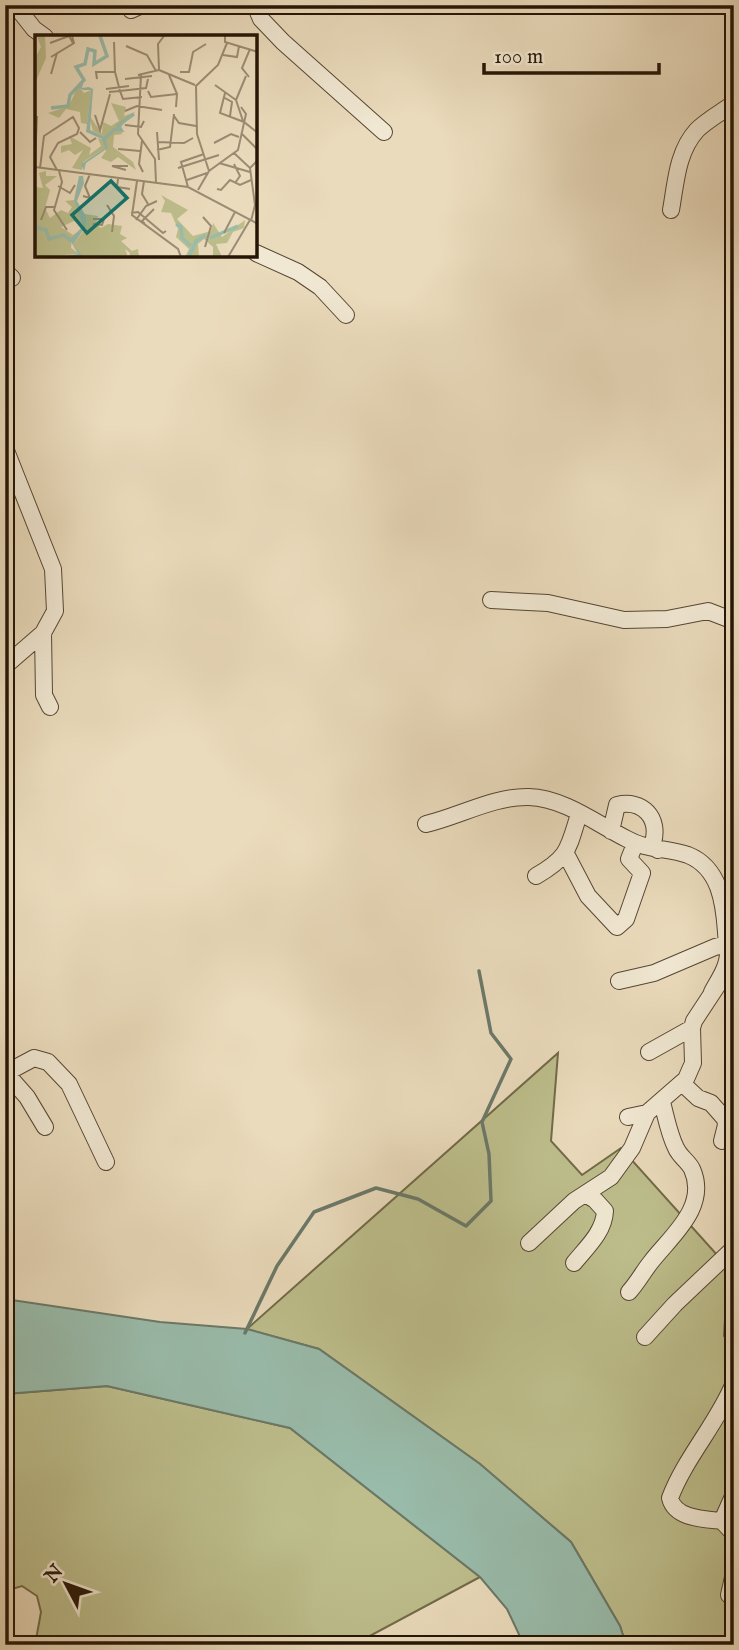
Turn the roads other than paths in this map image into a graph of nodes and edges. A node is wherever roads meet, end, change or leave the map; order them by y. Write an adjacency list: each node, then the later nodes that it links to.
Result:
1 (15, 5): 3 (street)
2 (256, 5): 5 (street)
3 (42, 35)
4 (734, 103): 6 (street)
5 (384, 132)
6 (671, 210)
7 (257, 253): 8 (street)
8 (346, 315)
9 (5, 448): 12 (street)
10 (491, 600): 11 (street)
11 (734, 621)
12 (43, 634): 13 (street); 14 (street)
13 (5, 666)
14 (50, 707)
15 (579, 814): 16 (street); 17 (street); 20 (street)
16 (426, 824)
17 (611, 831): 18 (street); 19 (street)
18 (635, 844): 19 (street); 20 (street)
19 (657, 850): 22 (street)
20 (566, 854): 21 (street)
21 (536, 876)
22 (730, 951): 24 (street); 25 (street)
23 (734, 972): 25 (street)
24 (619, 981)
25 (712, 992): 26 (street)
26 (692, 1028): 27 (street); 29 (street)
27 (649, 1052)
28 (6, 1073): 33 (street); 35 (street)
29 (682, 1083): 30 (street); 34 (street)
30 (662, 1102): 31 (street); 40 (street)
31 (647, 1113): 32 (street); 36 (street)
32 (628, 1117)
33 (45, 1127)
34 (722, 1141)
35 (106, 1162)
36 (585, 1194): 37 (street); 39 (street)
37 (528, 1243)
38 (734, 1248): 41 (street)
39 (574, 1263)
40 (629, 1292)
41 (645, 1337)
42 (734, 1383): 44 (street)
43 (734, 1494): 44 (street)
44 (722, 1521): 45 (street)
45 (734, 1534)
46 (734, 1573): 47 (street)
47 (729, 1595)

